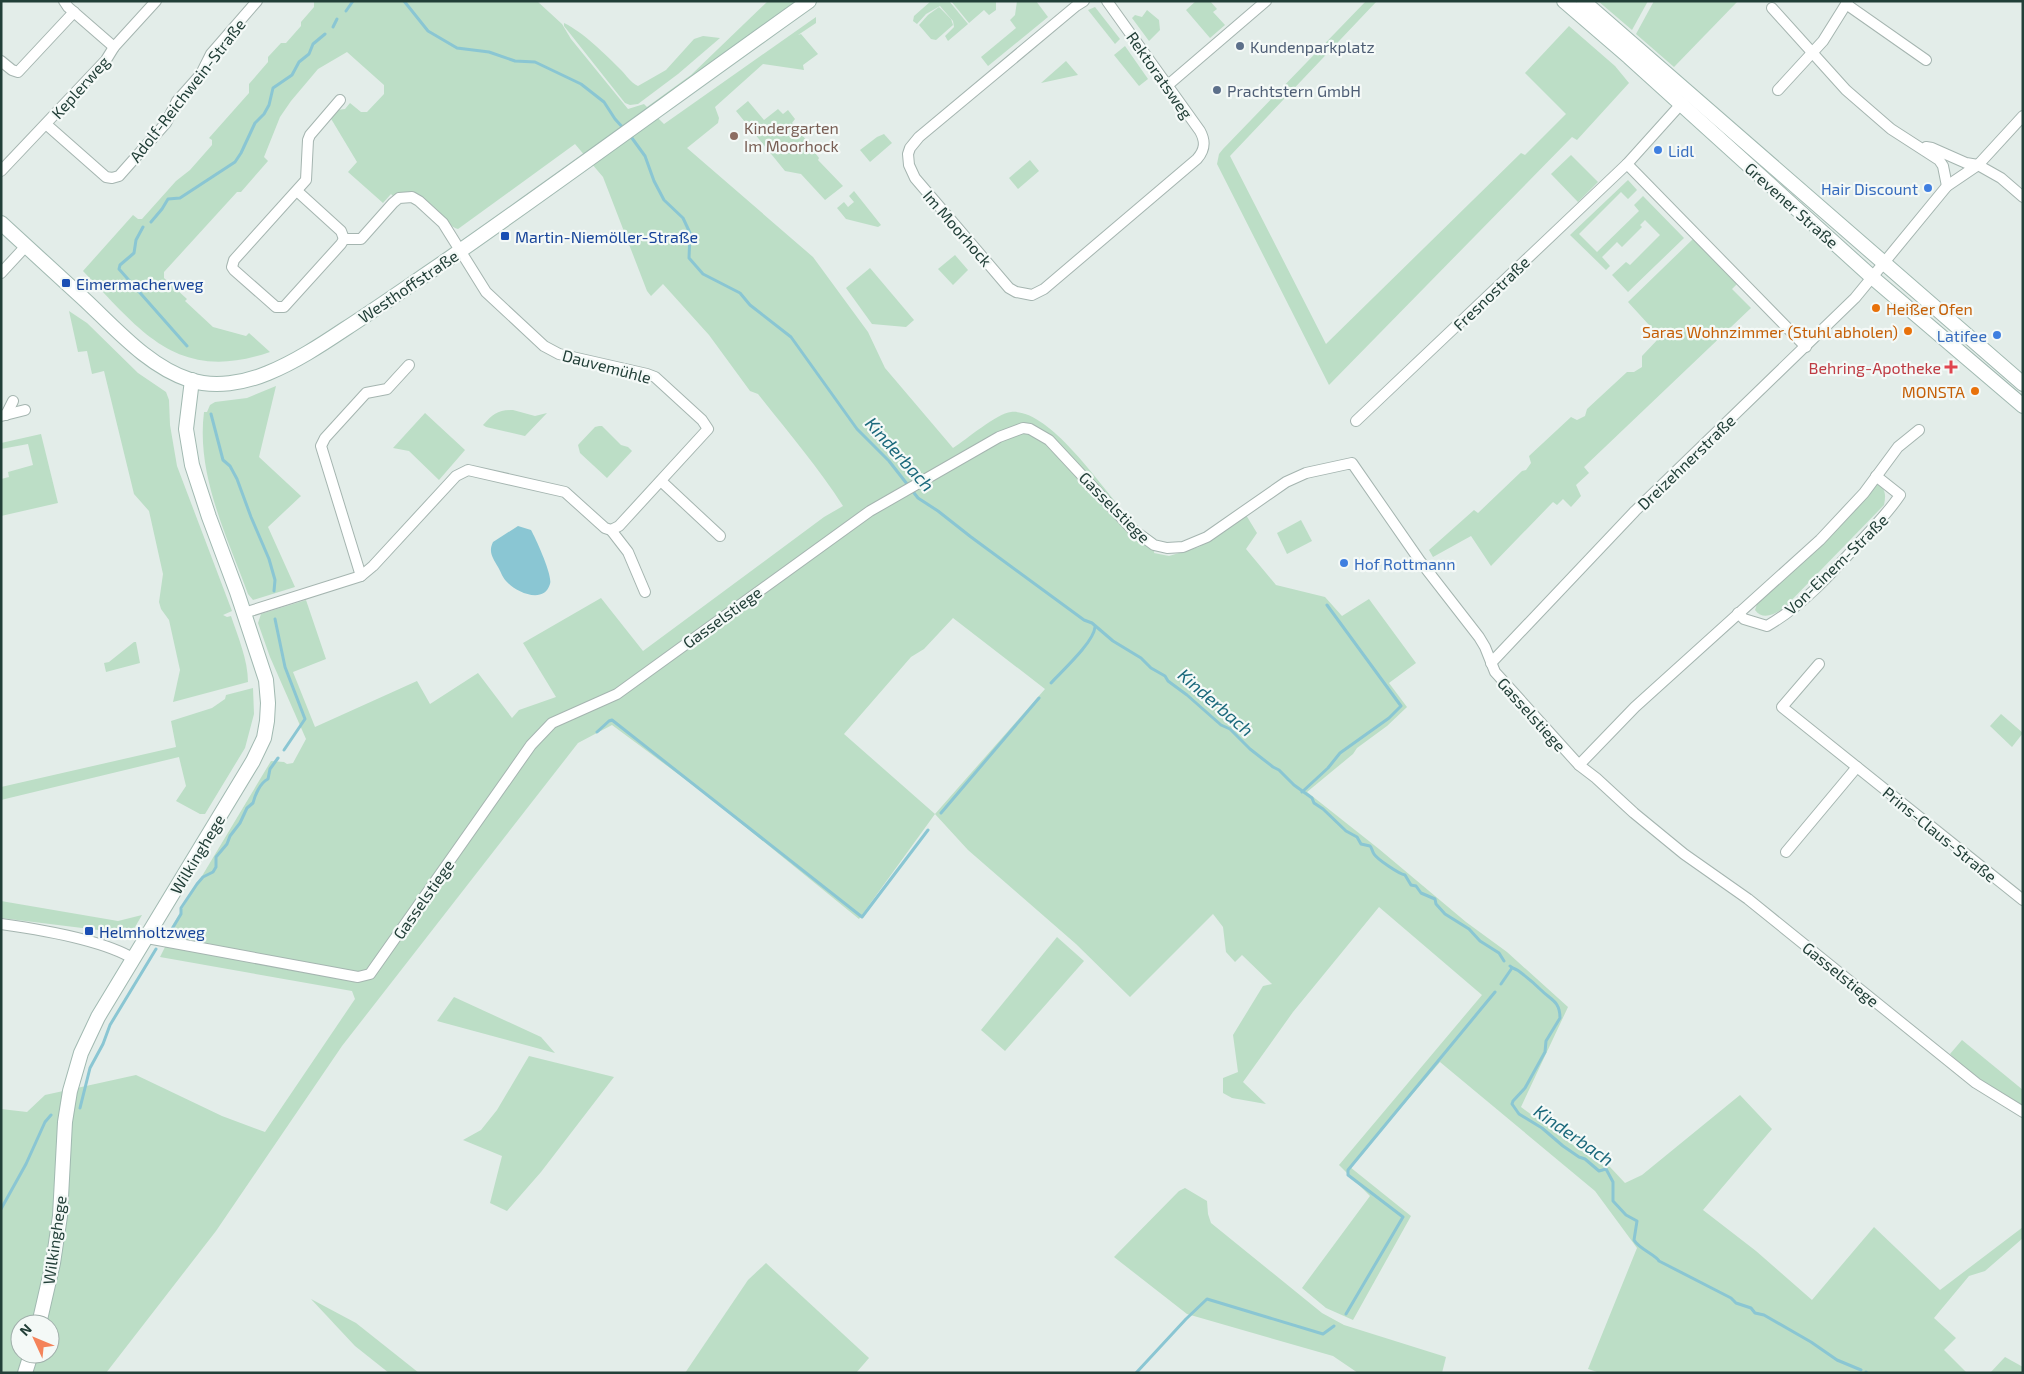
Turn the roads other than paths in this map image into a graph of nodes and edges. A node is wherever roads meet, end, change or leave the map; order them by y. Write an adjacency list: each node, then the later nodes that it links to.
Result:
1 (64, 1): 12 (street)
2 (156, 1): 13 (street, Keplerweg)
3 (257, 1): 22 (street, Adolf-Reichwein-Straße)
4 (809, 1): 34 (street, Westhoffstraße)
5 (1084, 1): 24 (street, Im Moorhock)
6 (1107, 1): 17 (street, Rektoratsweg)
7 (1266, 1): 17 (street)
8 (1564, 1): 20 (street, Grevener Straße)
9 (1583, 1): 35 (street, Grevener Straße)
10 (1847, 3): 14 (street); 15 (street)
11 (1772, 8): 14 (street)
12 (74, 12): 13 (street); 16 (street)
13 (114, 47): 22 (street, Keplerweg)
14 (1813, 52): 18 (street); 23 (street)
15 (1926, 60)
16 (1, 61)
17 (1168, 85): 24 (street, Rektoratsweg)
18 (1778, 90)
19 (340, 100): 29 (street)
20 (1681, 104): 25 (street, Fresnostraße); 37 (street, Grevener Straße)
21 (2023, 116): 26 (street, Dreizehnerstraße)
22 (47, 124): 27 (street, Keplerweg)
23 (1920, 146): 26 (street); 28 (street)
24 (1203, 152)
25 (1627, 164): 38 (street); 46 (street, Fresnostraße)
26 (1978, 165): 28 (street, Dreizehnerstraße); 30 (street)
27 (1, 171)
28 (1947, 186): 35 (street, Dreizehnerstraße)
29 (297, 191): 32 (street); 32 (street)
30 (2023, 197)
31 (1, 223): 33 (street, Westhoffstraße)
32 (344, 239): 34 (street)
33 (26, 246): 36 (street); 40 (street, Westhoffstraße)
34 (461, 250): 40 (street, Westhoffstraße); 49 (street, Dauvemühle)
35 (1884, 265): 37 (street, Dreizehnerstraße); 41 (street, Grevener Straße)
36 (1, 273)
37 (1873, 278): 38 (street, Dreizehnerstraße); 43 (street, Grevener Straße)
38 (1806, 347): 56 (street, Dreizehnerstraße)
39 (409, 365): 52 (street)
40 (192, 380): 54 (street, Wilkinghege)
41 (2023, 384)
42 (13, 401): 45 (street)
43 (2023, 406)
44 (25, 410): 45 (street)
45 (4, 415)
46 (1356, 422)
47 (1919, 430): 48 (street, Von-Einem-Straße)
48 (1876, 476): 55 (street, Von-Einem-Straße); 55 (street, Von-Einem-Straße)
49 (661, 480): 50 (street, Dauvemühle); 51 (street)
50 (611, 530): 52 (street); 53 (street)
51 (720, 536)
52 (361, 576): 54 (street)
53 (645, 592)
54 (244, 612): 63 (street, Wilkinghege)
55 (1738, 613): 58 (street, Von-Einem-Straße)
56 (1491, 662): 58 (street, Gasselstiege); 63 (street, Gasselstiege)
57 (1819, 664): 59 (street, Prins-Claus-Straße)
58 (1579, 766): 65 (street, Gasselstiege)
59 (1857, 767): 60 (street); 61 (street, Prins-Claus-Straße)
60 (1786, 852)
61 (2023, 900)
62 (1, 924): 64 (street)
63 (147, 938): 64 (street, Wilkinghege)
64 (134, 959): 66 (street, Wilkinghege)
65 (2023, 1112)
66 (42, 1314)

